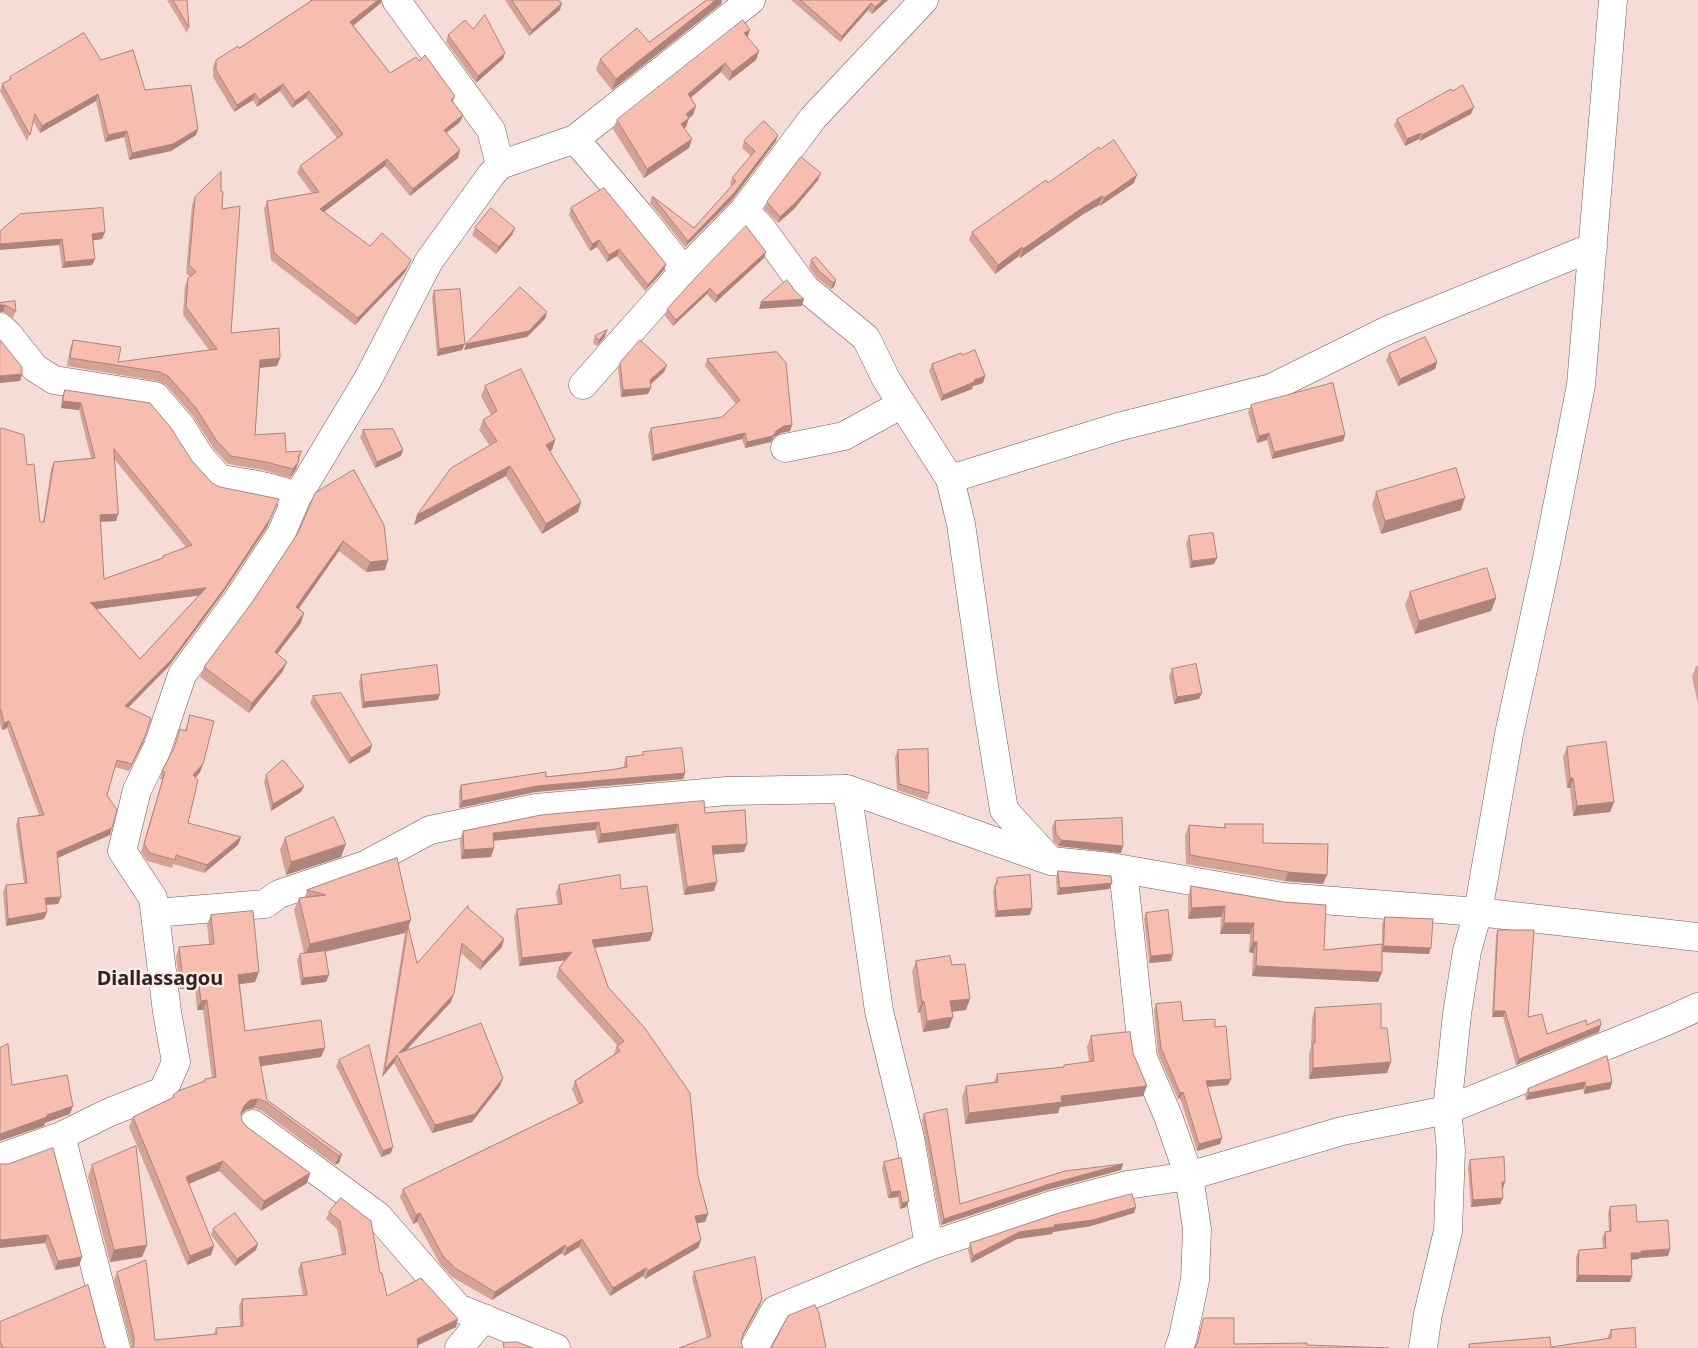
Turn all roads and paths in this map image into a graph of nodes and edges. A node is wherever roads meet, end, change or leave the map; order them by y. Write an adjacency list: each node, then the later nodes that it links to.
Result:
1 (396, 0): 6 (street)
2 (751, 0): 5 (street)
3 (924, 0): 7 (street)
4 (1613, 0): 8 (street)
5 (575, 139): 6 (street); 9 (street)
6 (500, 165): 15 (street)
7 (744, 210): 9 (street); 12 (street)
8 (1593, 247): 14 (street); 19 (street)
9 (684, 271): 11 (street)
10 (0, 327): 15 (street)
11 (583, 385)
12 (902, 404): 13 (street); 14 (street)
13 (785, 448)
14 (950, 479): 17 (street)
15 (297, 498): 20 (street)
16 (847, 789): 17 (street); 20 (street); 28 (street)
17 (1051, 861): 18 (street)
18 (1123, 869): 19 (street); 27 (street)
19 (1478, 912): 21 (street); 23 (street)
20 (155, 913): 25 (street)
21 (1698, 937)
22 (1698, 1007): 23 (street)
23 (1447, 1110): 27 (street); 35 (street)
24 (253, 1124): 29 (street)
25 (61, 1136): 26 (street); 30 (street)
26 (0, 1158)
27 (1188, 1176): 28 (street); 34 (street)
28 (929, 1246): 33 (street)
29 (484, 1318): 31 (street); 32 (street)
30 (116, 1348)
31 (459, 1348)
32 (556, 1348)
33 (754, 1348)
34 (1179, 1348)
35 (1423, 1348)

